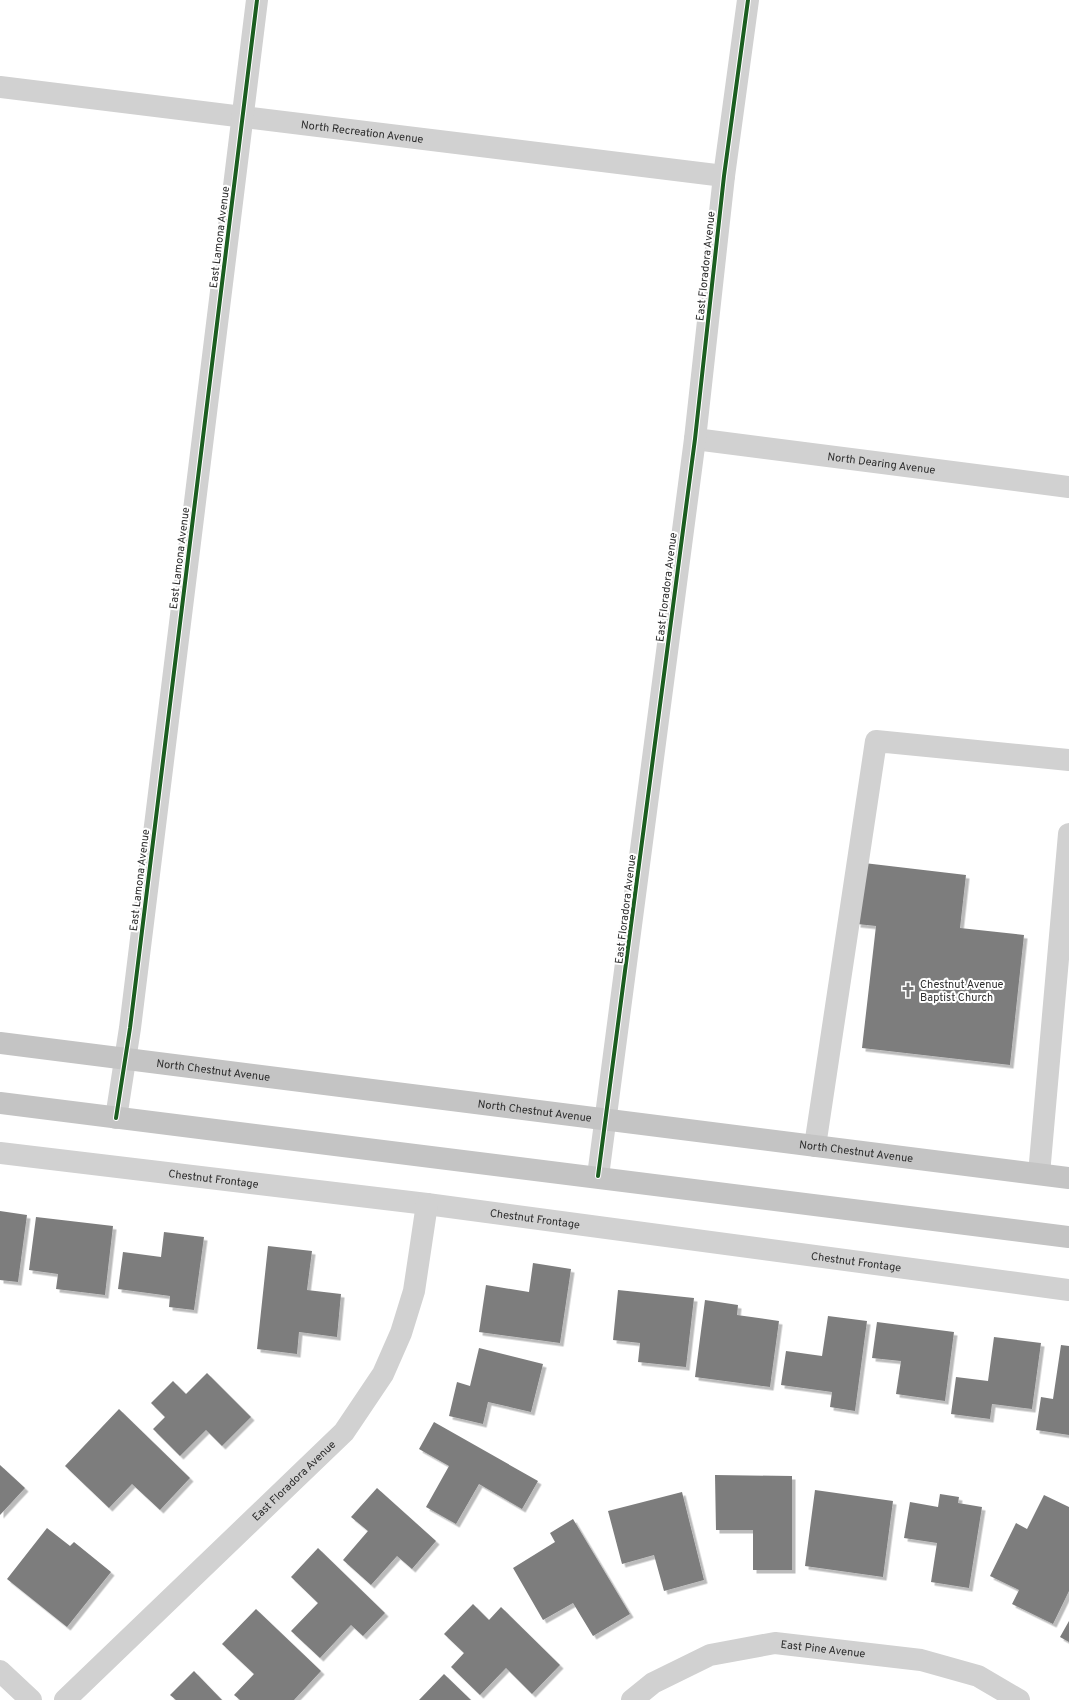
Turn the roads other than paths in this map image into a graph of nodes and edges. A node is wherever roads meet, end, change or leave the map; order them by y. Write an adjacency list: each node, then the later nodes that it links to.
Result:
1 (258, 0): 4 (street, East Lamona Avenue)
2 (748, 0): 5 (street, East Floradora Avenue)
3 (0, 87): 4 (street, North Recreation Avenue)
4 (243, 117): 5 (street, North Recreation Avenue); 11 (street, East Lamona Avenue)
5 (724, 176): 6 (street, East Floradora Avenue)
6 (695, 439): 7 (street, North Dearing Avenue); 14 (street, East Floradora Avenue)
7 (1069, 487)
8 (1069, 760): 15 (street)
9 (1069, 834): 17 (street)
10 (0, 1043): 11 (main road, North Chestnut Avenue)
11 (125, 1059): 13 (street, East Lamona Avenue); 14 (main road, North Chestnut Avenue)
12 (0, 1103): 13 (main road)
13 (116, 1118): 18 (main road)
14 (606, 1121): 15 (main road, North Chestnut Avenue); 18 (street, East Floradora Avenue)
15 (815, 1146): 17 (main road, North Chestnut Avenue)
16 (0, 1152): 20 (street, Chestnut Frontage)
17 (1039, 1174): 19 (main road, North Chestnut Avenue)
18 (598, 1176): 21 (main road)
19 (1069, 1178)
20 (427, 1204): 22 (street, Chestnut Frontage); 25 (street, East Floradora Avenue)
21 (1069, 1237)
22 (1069, 1290)
23 (0, 1671): 24 (street)
24 (31, 1700)
25 (65, 1700)
26 (632, 1700): 27 (street, East Pine Avenue)
27 (1019, 1700)

